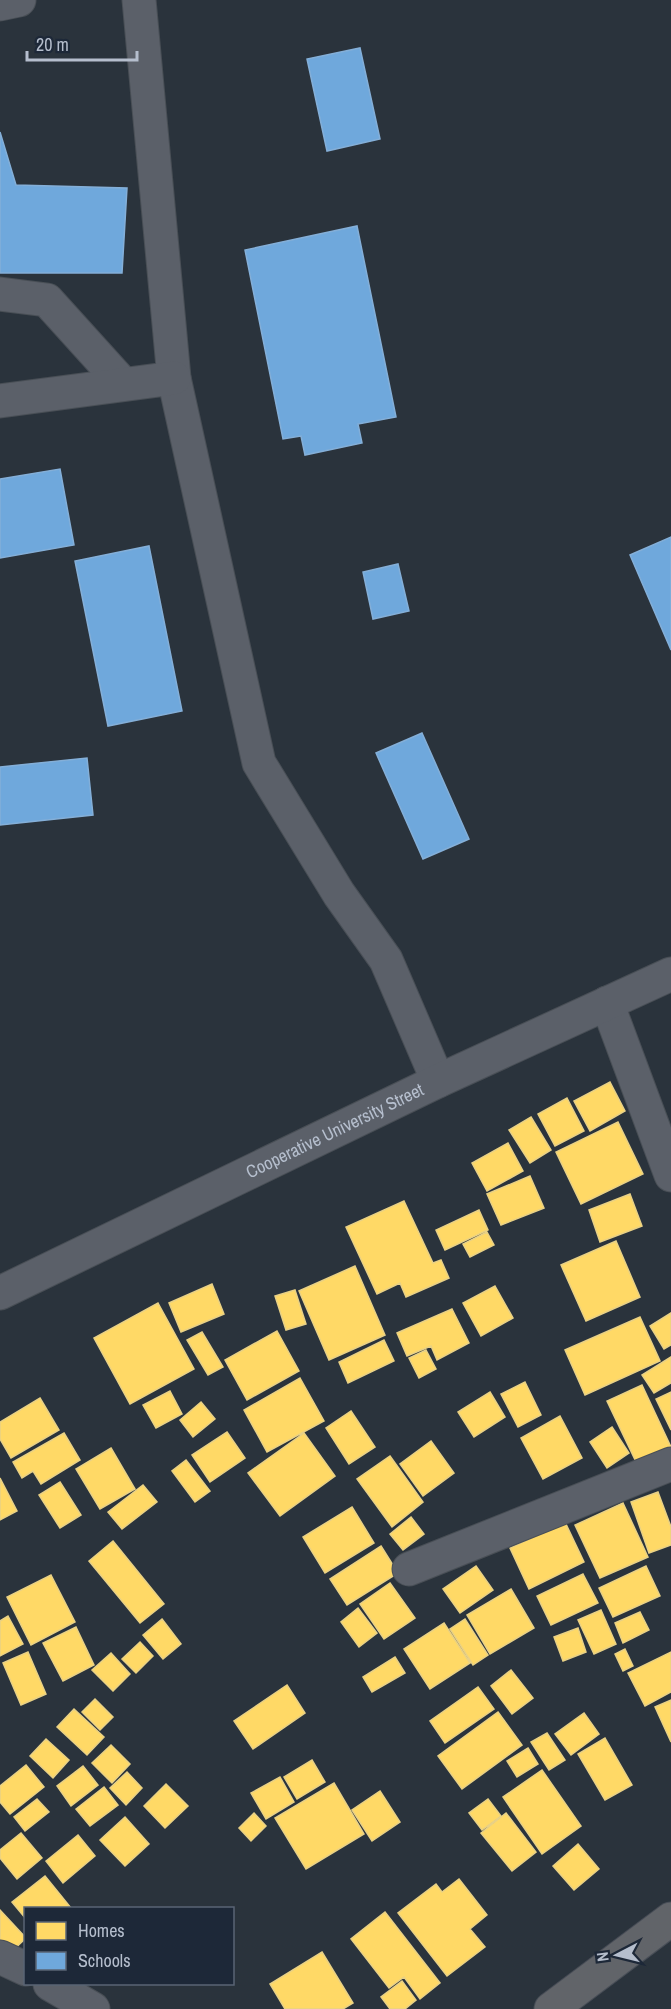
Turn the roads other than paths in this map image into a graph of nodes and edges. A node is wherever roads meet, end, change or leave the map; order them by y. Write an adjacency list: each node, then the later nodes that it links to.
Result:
1 (18, 0): 3 (street)
2 (139, 0): 5 (street)
3 (0, 4)
4 (0, 294): 6 (street)
5 (174, 378): 6 (street); 10 (street)
6 (123, 384): 7 (street)
7 (0, 401)
8 (671, 974): 9 (street, Cooperative University Street)
9 (607, 1003): 10 (street, Cooperative University Street); 11 (street)
10 (438, 1081): 12 (street, Cooperative University Street)
11 (671, 1175)
12 (0, 1293)
13 (671, 1464): 14 (street)
14 (409, 1569)
15 (671, 1919): 20 (highway)
16 (0, 1957): 17 (street)
17 (24, 1968)
18 (53, 1985): 19 (street)
19 (93, 2009)
20 (551, 2009)

